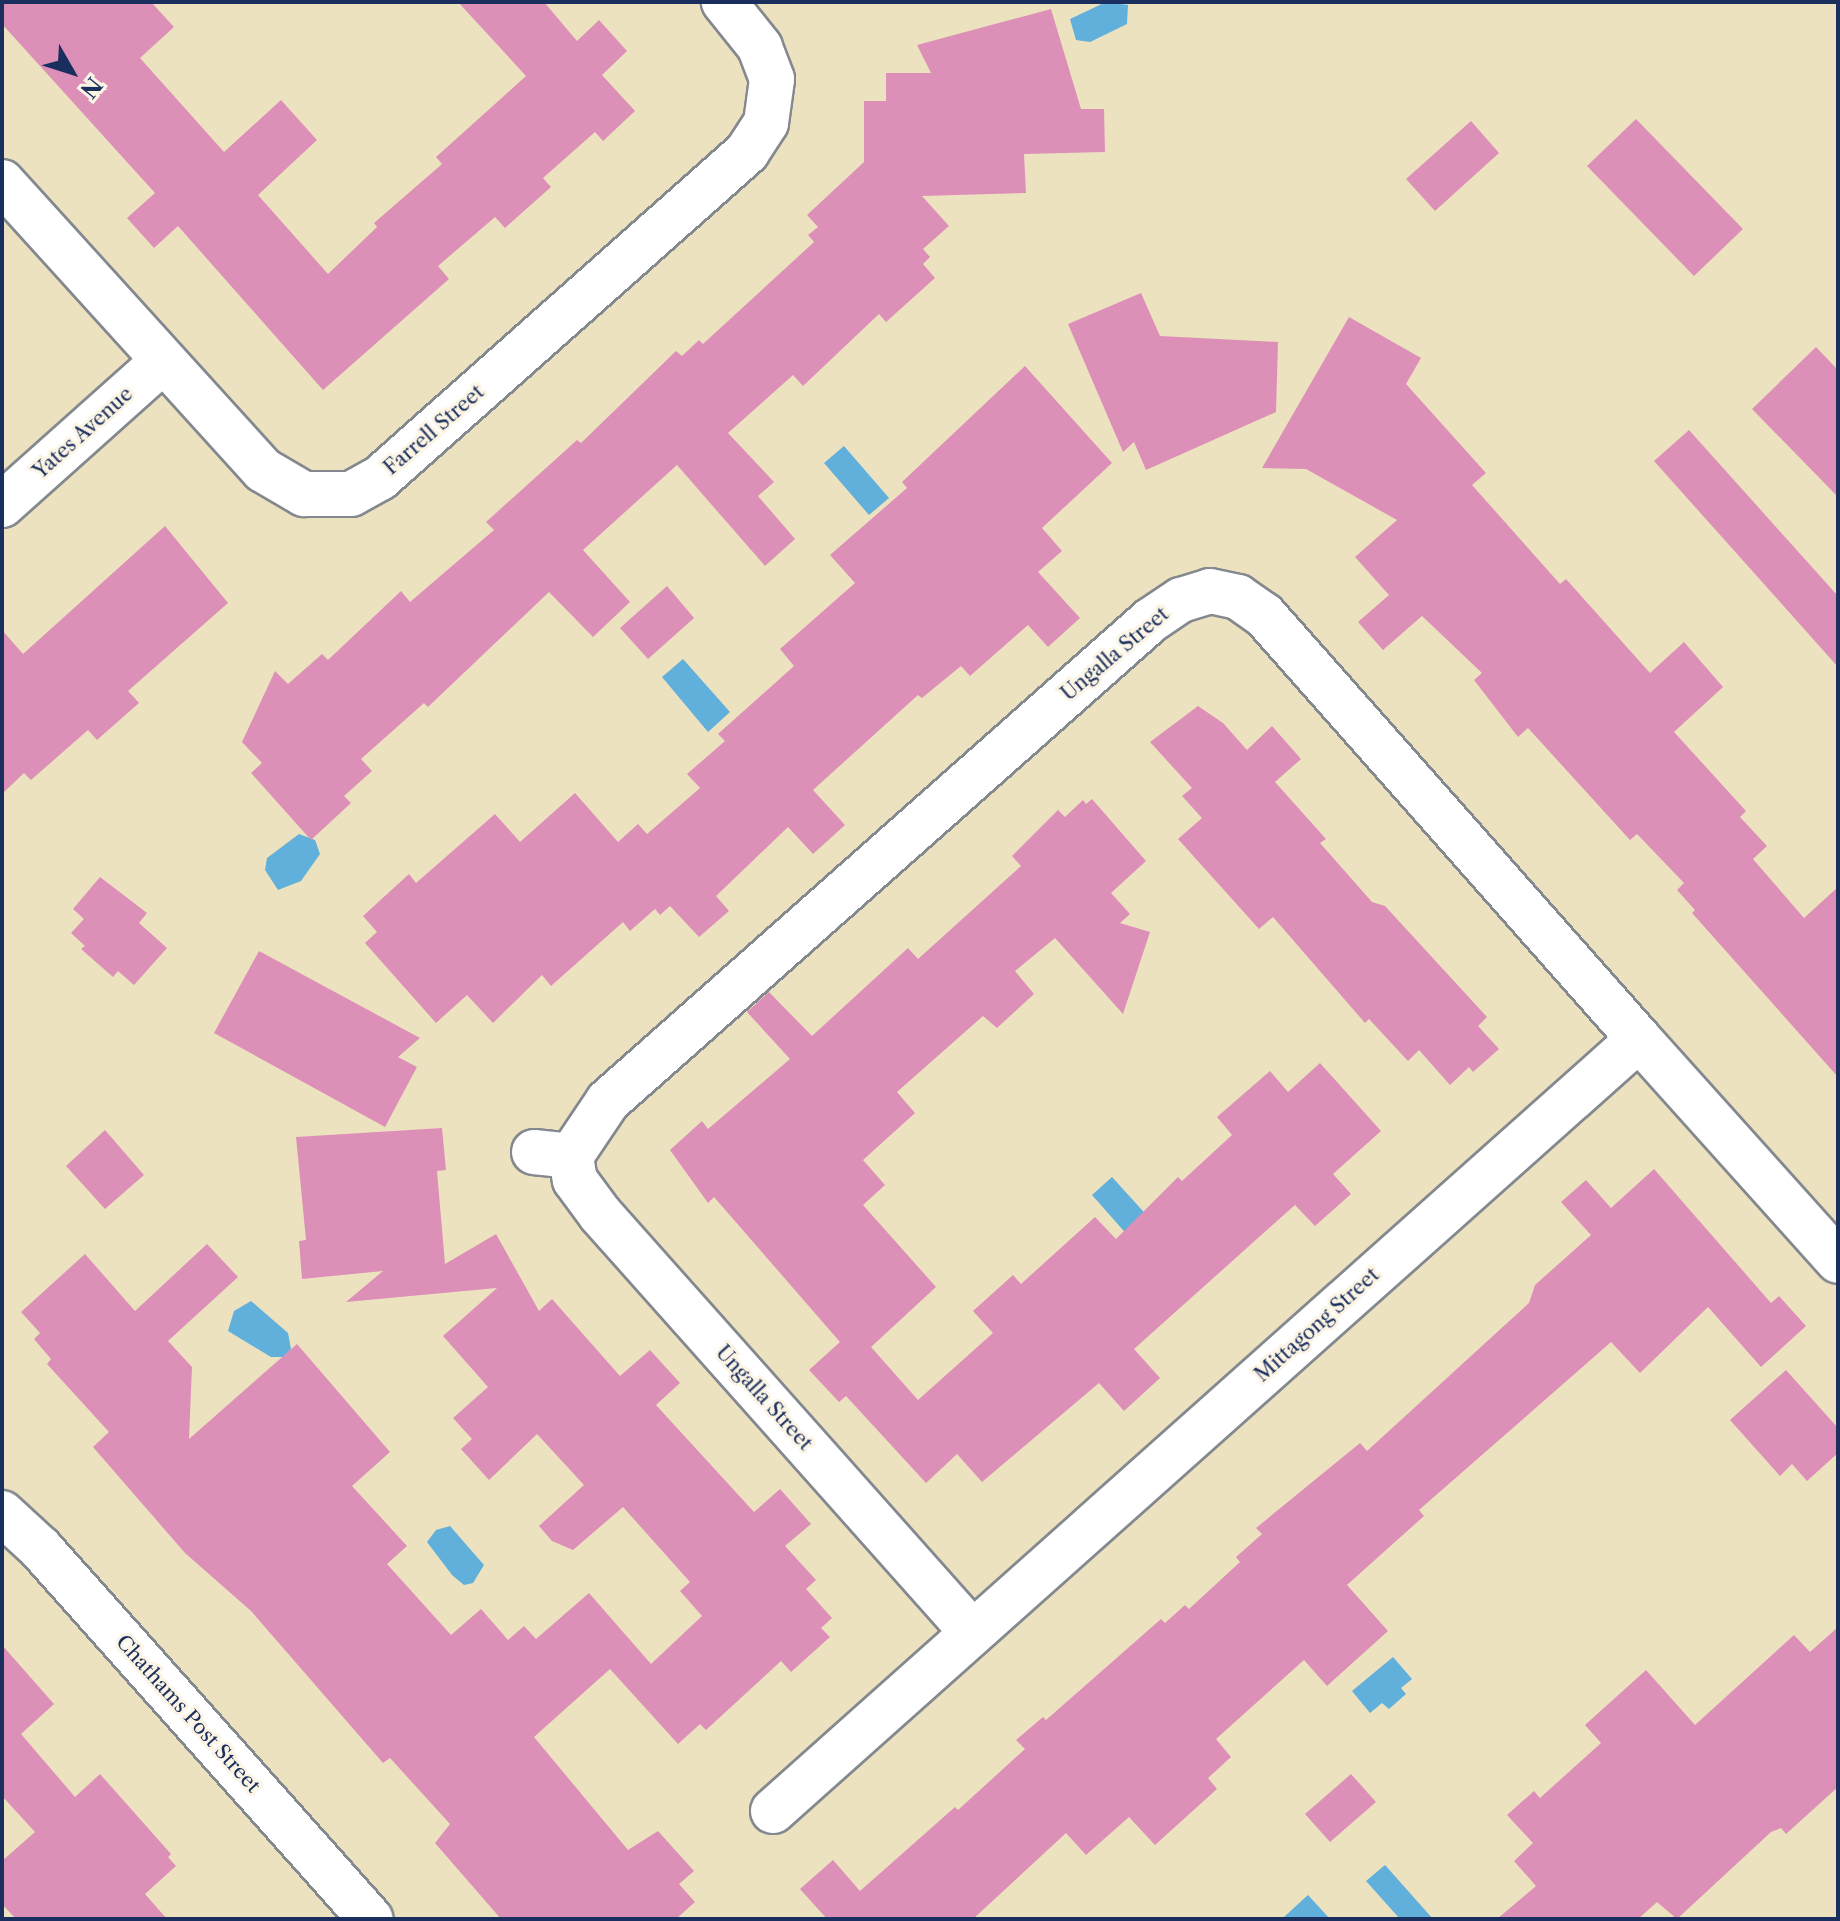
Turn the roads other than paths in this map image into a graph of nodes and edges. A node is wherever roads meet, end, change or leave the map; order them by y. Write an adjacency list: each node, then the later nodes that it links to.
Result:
1 (724, 2): 3 (street, Farrell Street)
2 (2, 182): 3 (street, Farrell Street)
3 (163, 361): 4 (street, Yates Avenue)
4 (2, 505)
5 (1639, 1039): 6 (street); 8 (street, Mittagong Street); 8 (street, Ungalla Street)
6 (1838, 1261)
7 (2, 1513): 10 (street, Chathams Post Street)
8 (972, 1632): 9 (street, Mittagong Street)
9 (773, 1811)
10 (370, 1919)

